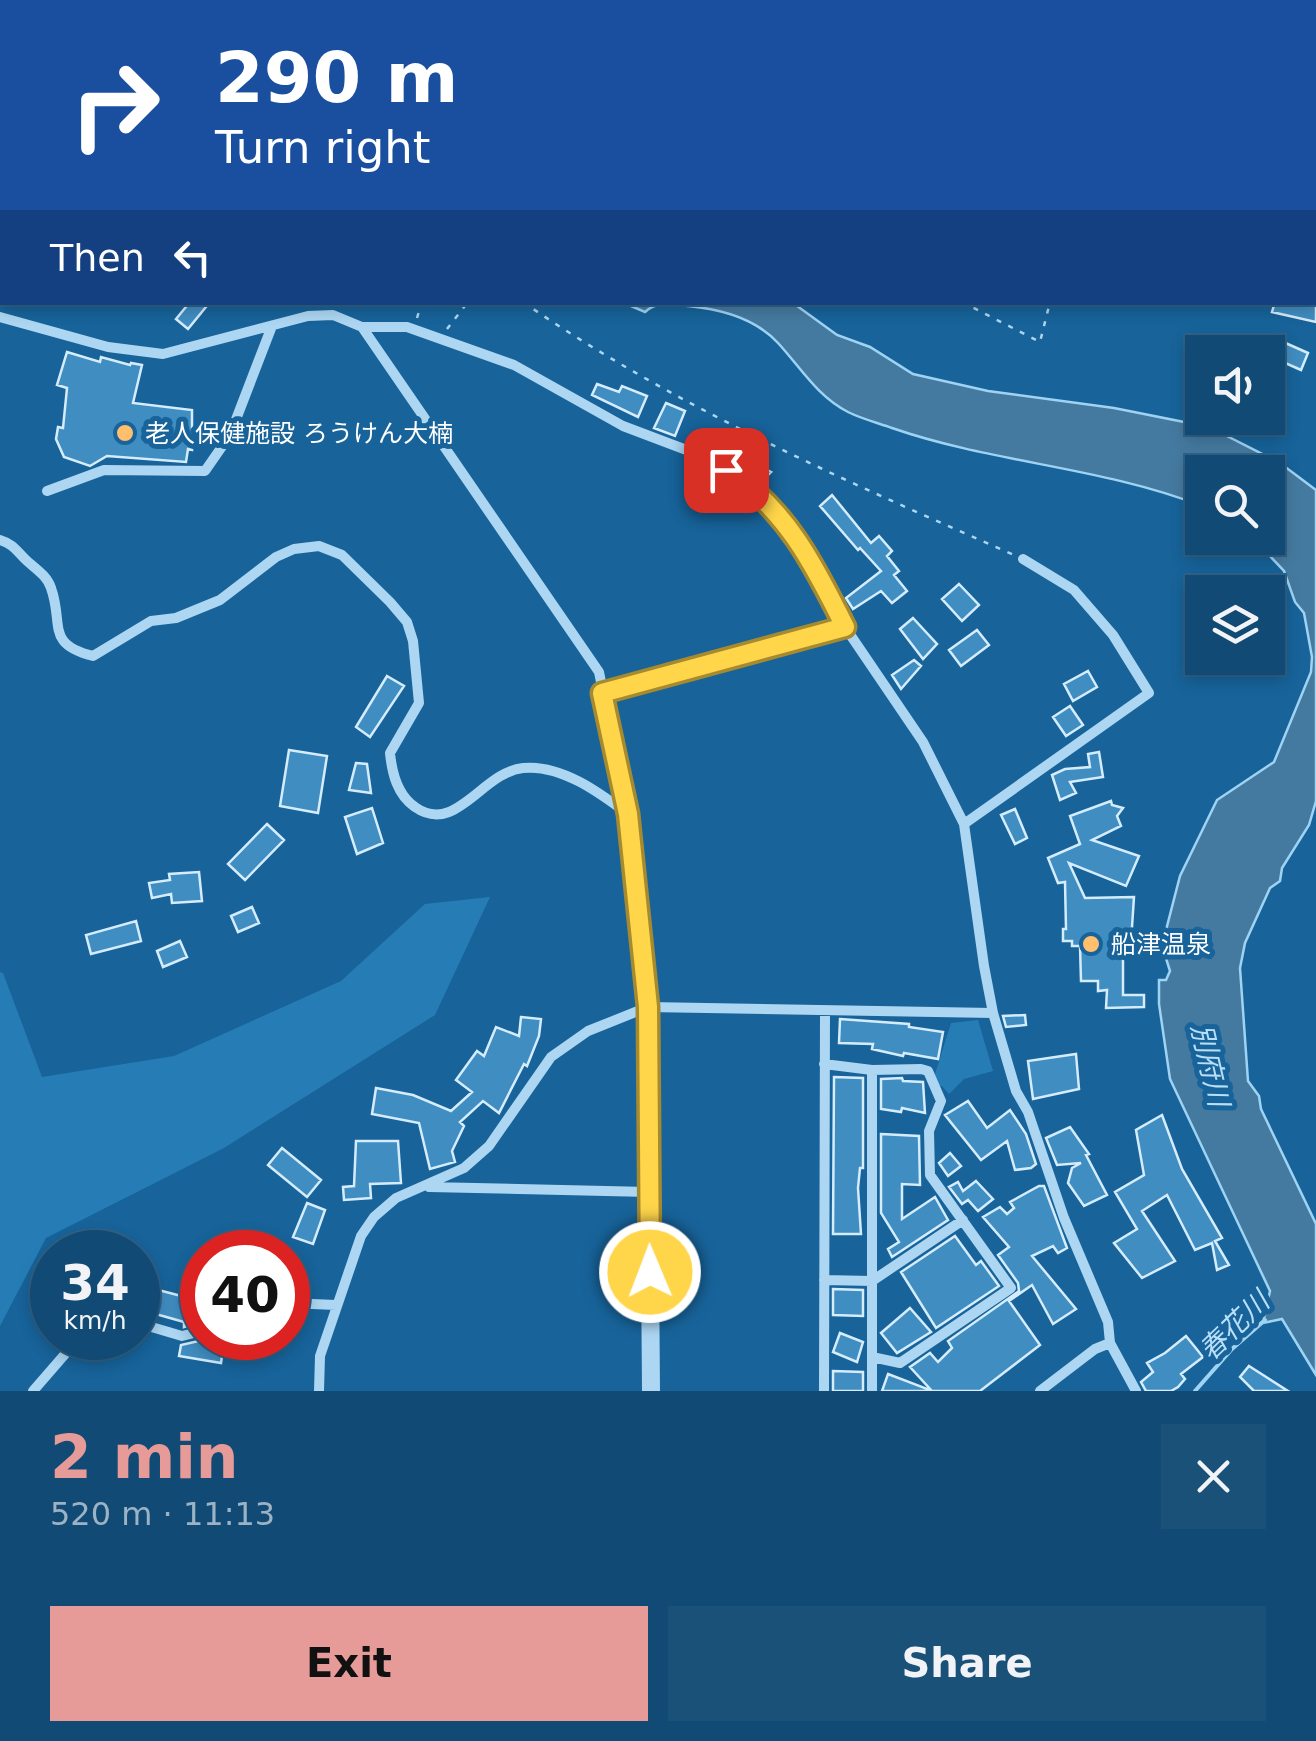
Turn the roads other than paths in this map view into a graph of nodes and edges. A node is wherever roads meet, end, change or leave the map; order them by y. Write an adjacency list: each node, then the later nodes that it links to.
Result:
1 (0, 317): 2 (street)
2 (272, 326): 3 (street); 4 (street)
3 (362, 327): 7 (street); 8 (street)
4 (47, 492)
5 (0, 540): 9 (street)
6 (1022, 559): 10 (street)
7 (845, 627): 8 (street); 10 (street)
8 (602, 693): 9 (street)
9 (628, 814): 11 (street)
10 (964, 824): 13 (street)
11 (648, 1007): 12 (street); 16 (street); 17 (street)
12 (825, 1011): 13 (street); 14 (street)
13 (993, 1013): 23 (street)
14 (824, 1064): 15 (street); 19 (street)
15 (872, 1070): 18 (street); 20 (street)
16 (423, 1187): 17 (street); 22 (street)
17 (650, 1192): 28 (street)
18 (963, 1220): 20 (street); 24 (street)
19 (824, 1280): 20 (street); 29 (street)
20 (872, 1281): 24 (street)
21 (310, 1304): 22 (street)
22 (336, 1305): 27 (street)
23 (1110, 1344): 31 (street); 32 (street)
24 (872, 1358): 30 (street)
25 (60, 1360): 26 (street)
26 (34, 1391)
27 (319, 1391)
28 (651, 1391)
29 (824, 1391)
30 (872, 1391)
31 (1040, 1391)
32 (1136, 1391)

